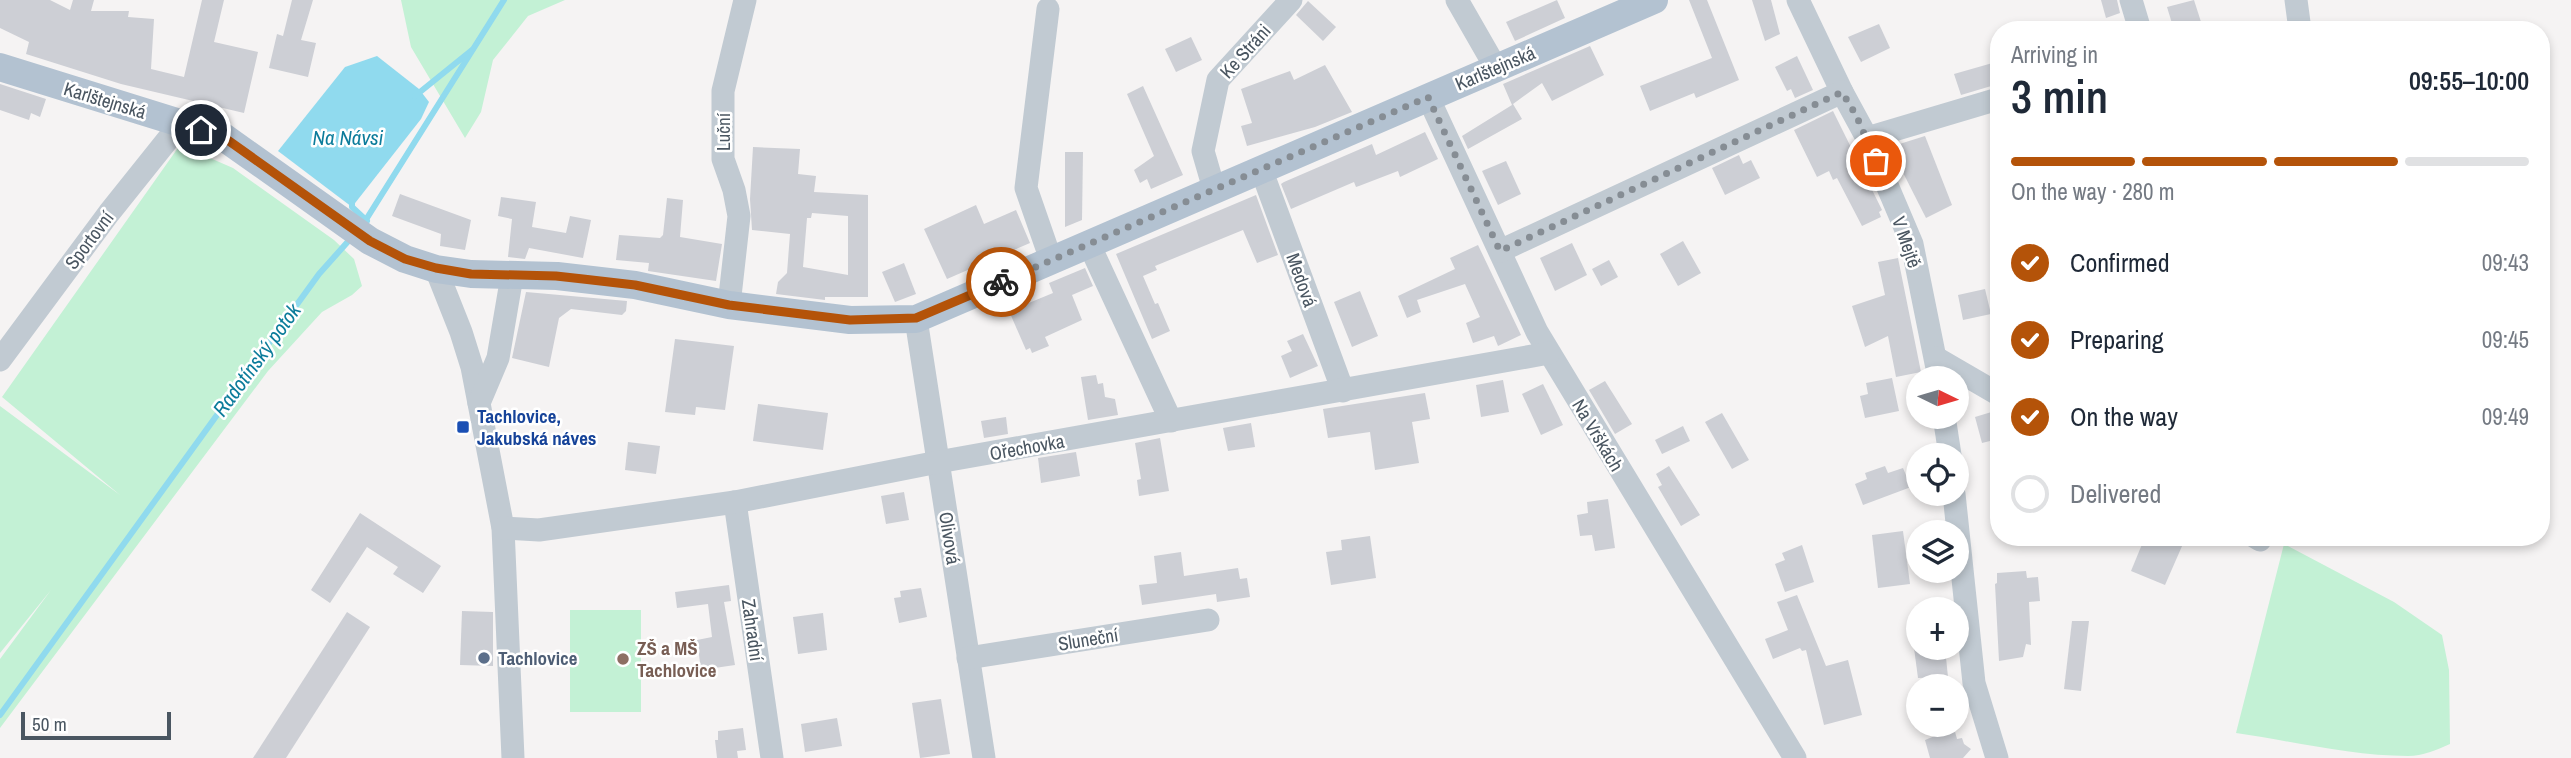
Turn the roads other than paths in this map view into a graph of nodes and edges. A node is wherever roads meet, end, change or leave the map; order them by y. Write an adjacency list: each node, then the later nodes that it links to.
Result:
1 (745, 0): 25 (street, Luční)
2 (1291, 0): 19 (street, Ke Stráni)
3 (1457, 0): 12 (street)
4 (1654, 0): 12 (main road, Karlštejnská)
5 (1798, 0): 13 (street, V Mejtě)
6 (2131, 0): 9 (street)
7 (2295, 0): 10 (street)
8 (1048, 9): 22 (street)
9 (2137, 21)
10 (2298, 21)
11 (0, 67): 16 (main road, Karlštejnská)
12 (1496, 68): 14 (main road, Karlštejnská)
13 (1842, 92): 17 (street, V Mejtě); 21 (street)
14 (1428, 97): 18 (main road, Karlštejnská); 21 (street, Na Vrškách)
15 (1990, 101): 17 (street)
16 (181, 124): 23 (main road, Karlštejnská); 28 (street, Sportovní)
17 (1867, 138): 29 (street, V Mejtě)
18 (1261, 169): 19 (main road, Karlštejnská); 31 (street, Medová)
19 (1214, 189): 20 (main road, Karlštejnská)
20 (1089, 244): 22 (main road, Karlštejnská); 34 (street)
21 (1500, 251): 27 (street, Na Vrškách)
22 (1051, 260): 26 (main road, Karlštejnská)
23 (436, 268): 24 (main road, Karlštejnská); 33 (street)
24 (512, 276): 25 (main road, Karlštejnská); 33 (street)
25 (729, 305): 26 (main road, Karlštejnská)
26 (916, 318): 35 (street, Olivová)
27 (1549, 353): 31 (street, Ořechovka); 44 (street, Na Vrškách)
28 (0, 360)
29 (1937, 366)
30 (1969, 382): 32 (street)
31 (1343, 391): 34 (street, Ořechovka)
32 (1990, 391)
33 (479, 403): 38 (street)
34 (1171, 421): 35 (street, Ořechovka)
35 (938, 462): 36 (street, Ořechovka); 40 (street, Olivová)
36 (735, 502): 38 (street, Ořechovka); 42 (street, Zahradní)
37 (1955, 506): 45 (street)
38 (503, 528): 41 (street)
39 (1208, 620): 40 (street, Sluneční)
40 (968, 658): 43 (street, Olivová)
41 (513, 758)
42 (772, 758)
43 (984, 758)
44 (1795, 758)
45 (1997, 758)

